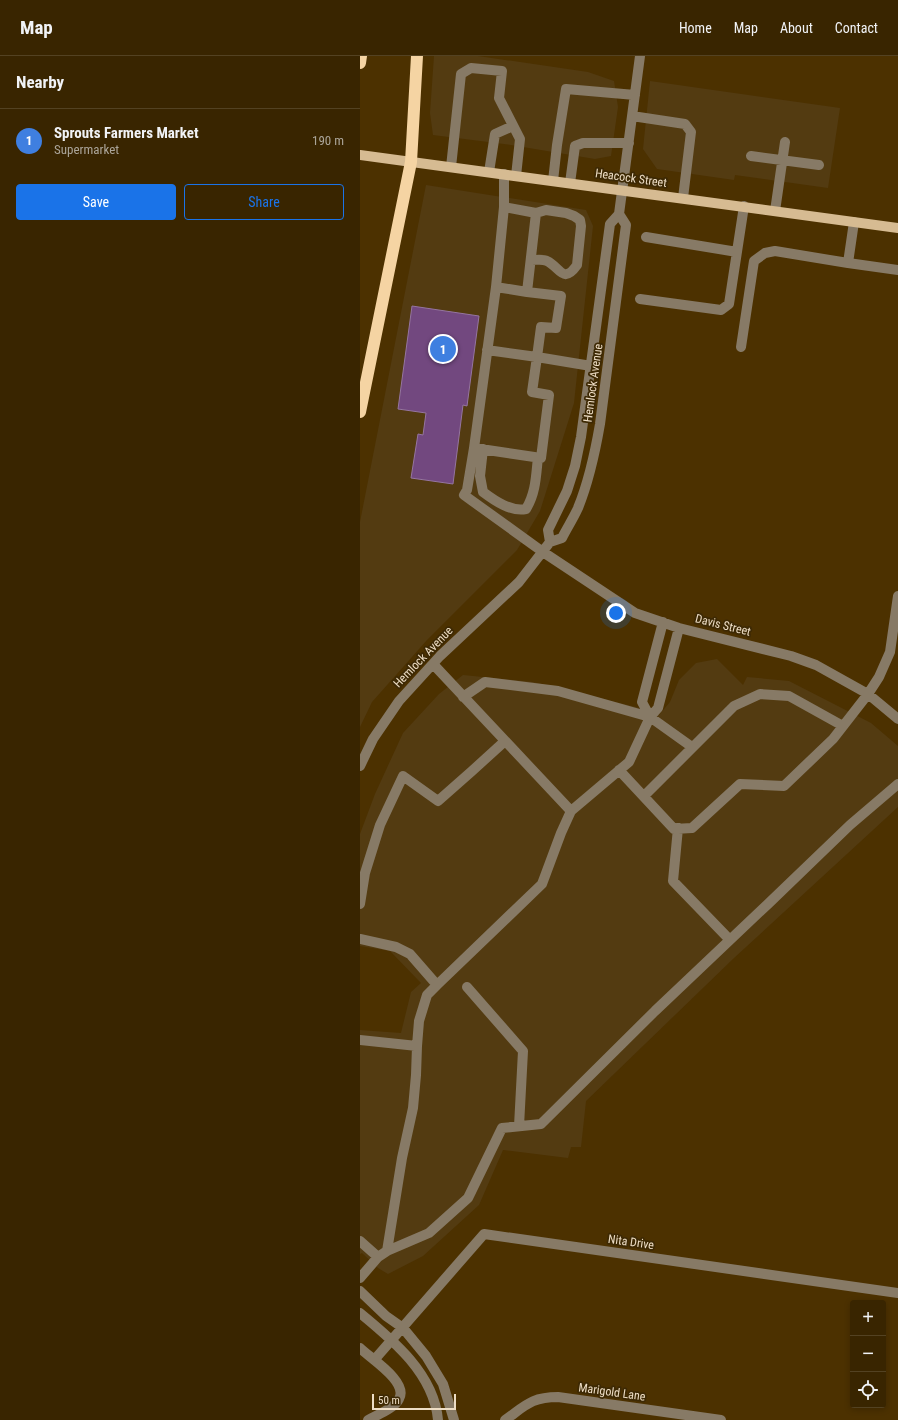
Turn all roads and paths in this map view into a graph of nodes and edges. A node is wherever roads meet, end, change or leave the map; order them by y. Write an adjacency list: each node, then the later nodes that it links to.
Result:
1 (361, 56): 4 (highway)
2 (417, 56): 15 (highway)
3 (640, 56): 5 (street, Hemlock Avenue)
4 (360, 63)
5 (635, 96): 6 (street, Hemlock Avenue); 10 (street)
6 (632, 116): 8 (street, Hemlock Avenue); 24 (street)
7 (514, 126): 17 (street); 18 (street); 20 (street)
8 (629, 142): 11 (street); 23 (street, Hemlock Avenue)
9 (785, 142): 14 (street)
10 (557, 145): 11 (street); 21 (street)
11 (575, 146): 22 (street)
12 (360, 155): 15 (main road, Heacock Street)
13 (751, 156): 14 (street)
14 (782, 160): 16 (street); 27 (street)
15 (411, 162): 17 (main road, Heacock Street); 44 (highway)
16 (819, 165)
17 (451, 167): 18 (main road, Heacock Street)
18 (489, 172): 19 (main road, Heacock Street)
19 (504, 174): 20 (main road, Heacock Street); 26 (street)
20 (516, 176): 21 (main road, Heacock Street)
21 (554, 181): 22 (main road, Heacock Street)
22 (570, 183): 23 (main road, Heacock Street)
23 (623, 190): 24 (main road, Heacock Street); 29 (street, Hemlock Avenue)
24 (683, 198): 25 (main road, Heacock Street)
25 (744, 206): 27 (main road, Heacock Street); 33 (street)
26 (504, 208): 28 (street); 37 (street)
27 (775, 211): 30 (main road, Heacock Street)
28 (536, 213): 34 (street); 34 (street)
29 (619, 214): 43 (street, Hemlock Avenue); 47 (street, Hemlock Avenue)
30 (854, 222): 31 (main road, Heacock Street); 35 (street)
31 (898, 228)
32 (646, 237): 33 (street)
33 (737, 252): 39 (street)
34 (532, 260): 38 (street)
35 (848, 263): 36 (street); 40 (street)
36 (898, 270)
37 (496, 287): 38 (street); 41 (street)
38 (527, 292): 42 (street)
39 (640, 299)
40 (741, 347)
41 (487, 350): 42 (street); 45 (street)
42 (536, 357): 43 (street); 46 (street)
43 (591, 366): 47 (street, Hemlock Avenue)
44 (360, 412)
45 (478, 449): 46 (street); 46 (street); 48 (street, Davis Street)
46 (538, 457)
47 (550, 542): 48 (street, Hemlock Avenue)
48 (543, 552): 50 (street, Davis Street); 52 (street, Hemlock Avenue)
49 (898, 596): 53 (street)
50 (663, 622): 51 (street, Davis Street); 55 (street)
51 (679, 628): 53 (street, Davis Street); 55 (street)
52 (433, 664): 54 (street); 60 (street, Hemlock Avenue)
53 (868, 694): 56 (street, Davis Street); 57 (street)
54 (463, 697): 55 (street); 58 (street)
55 (650, 717): 59 (street); 61 (street)
56 (898, 719)
57 (843, 726): 59 (street); 65 (street)
58 (504, 741): 64 (street); 66 (street)
59 (692, 747): 63 (street)
60 (360, 766)
61 (619, 770): 63 (street); 64 (street)
62 (898, 784): 68 (street)
63 (644, 796): 65 (street)
64 (571, 811): 69 (street)
65 (678, 828): 68 (street)
66 (360, 904)
67 (360, 939): 69 (street)
68 (730, 940): 73 (street)
69 (437, 985): 72 (street)
70 (467, 987): 73 (street)
71 (360, 1040): 72 (street)
72 (417, 1046): 75 (street)
73 (519, 1126): 75 (street)
74 (360, 1241): 76 (street)
75 (387, 1251): 76 (street)
76 (378, 1257): 77 (street)
77 (360, 1278)
78 (360, 1291): 81 (street)
79 (898, 1293): 81 (street, Nita Drive)
80 (360, 1313): 82 (street)
81 (403, 1328): 82 (street); 87 (street)
82 (392, 1339): 84 (street); 86 (street)
83 (361, 1350): 84 (street)
84 (375, 1359): 85 (street)
85 (368, 1420)
86 (438, 1420)
87 (454, 1420)
88 (505, 1420): 89 (street, Marigold Lane)
89 (721, 1420)

